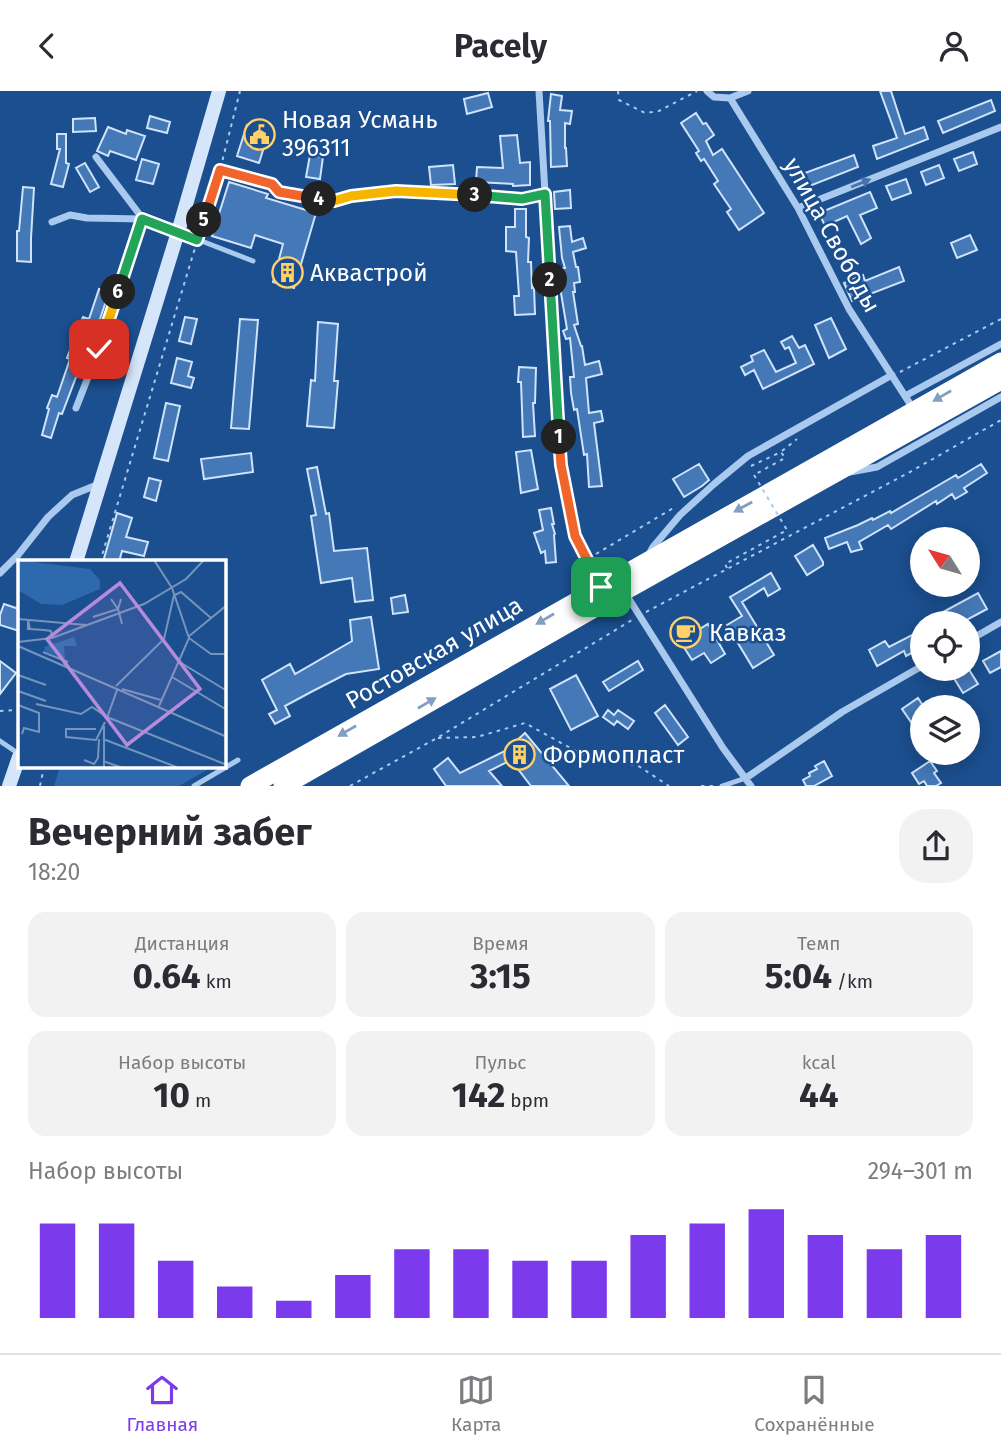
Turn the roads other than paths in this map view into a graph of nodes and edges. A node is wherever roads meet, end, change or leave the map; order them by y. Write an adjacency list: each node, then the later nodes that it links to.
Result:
1 (219, 91): 11 (main road)
2 (539, 91): 25 (street)
3 (707, 91): 5 (street)
4 (748, 91): 5 (street)
5 (730, 98): 8 (street, улица Свободы)
6 (1001, 127): 8 (street, one-way to 6)
7 (96, 157): 9 (street)
8 (798, 208): 15 (street, улица Свободы)
9 (142, 219): 10 (street); 11 (street); 19 (street)
10 (52, 222)
11 (178, 232): 12 (lane); 21 (main road)
12 (253, 261)
13 (1001, 344): 18 (street)
14 (1001, 362): 18 (highway, Ростовская улица, one-way to 18)
15 (892, 376): 18 (street, улица Свободы); 23 (street, Ростовская улица)
16 (1001, 380): 20 (highway, Ростовская улица)
17 (1001, 397): 20 (street)
18 (910, 403): 23 (highway, Ростовская улица, one-way to 23)
19 (76, 408)
20 (829, 477): 26 (highway, Ростовская улица)
21 (100, 483): 22 (main road); 24 (street)
22 (77, 560)
23 (643, 563): 25 (highway, Ростовская улица)
24 (0, 573)
25 (601, 587): 41 (highway, Ростовская улица, one-way to 41)
26 (624, 591): 37 (street); 42 (highway, Ростовская улица, one-way to 26)
27 (1001, 622): 28 (street)
28 (980, 634)
29 (910, 673): 37 (street)
30 (0, 741): 31 (lane)
31 (18, 757)
32 (238, 760): 35 (lane)
33 (18, 761): 38 (main road)
34 (18, 767): 39 (main road)
35 (226, 767)
36 (223, 769): 40 (lane)
37 (746, 778): 43 (lane); 44 (street)
38 (9, 786)
39 (16, 786)
40 (194, 786)
41 (250, 786)
42 (282, 786)
43 (723, 786)
44 (751, 786)

